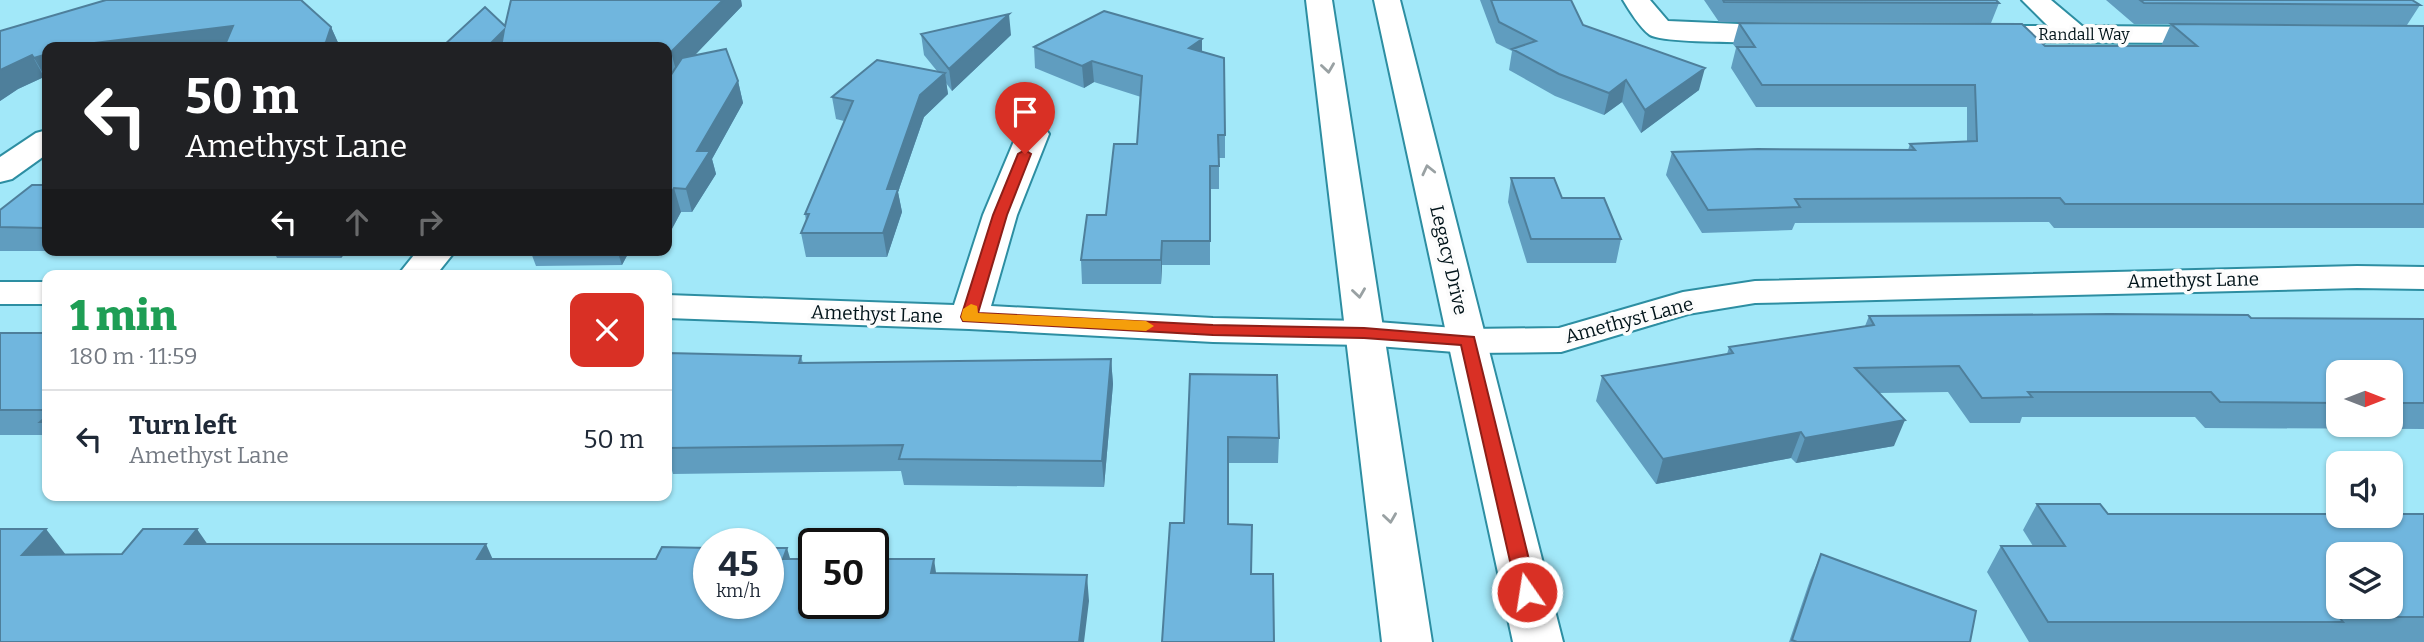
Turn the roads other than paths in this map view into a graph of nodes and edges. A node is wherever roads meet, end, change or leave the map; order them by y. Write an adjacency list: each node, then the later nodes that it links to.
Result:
1 (1319, 0): 19 (street, one-way to 19)
2 (1387, 0): 20 (street, Legacy Drive, one-way to 2)
3 (1636, 0): 5 (street)
4 (2035, 0): 7 (street)
5 (1812, 34)
6 (1962, 34): 7 (street, Randall Way)
7 (2074, 34): 8 (street, Randall Way)
8 (2240, 35)
9 (1033, 134): 18 (street)
10 (42, 143): 11 (street)
11 (0, 172)
12 (433, 256): 13 (street)
13 (420, 270)
14 (2424, 278): 20 (street, Amethyst Lane)
15 (0, 293): 16 (street)
16 (42, 293)
17 (672, 307): 18 (street, Amethyst Lane)
18 (969, 317): 19 (street, Amethyst Lane)
19 (1364, 333): 20 (street, Amethyst Lane); 21 (street, one-way to 21)
20 (1468, 341): 22 (street, Legacy Drive)
21 (1407, 642)
22 (1538, 642)

